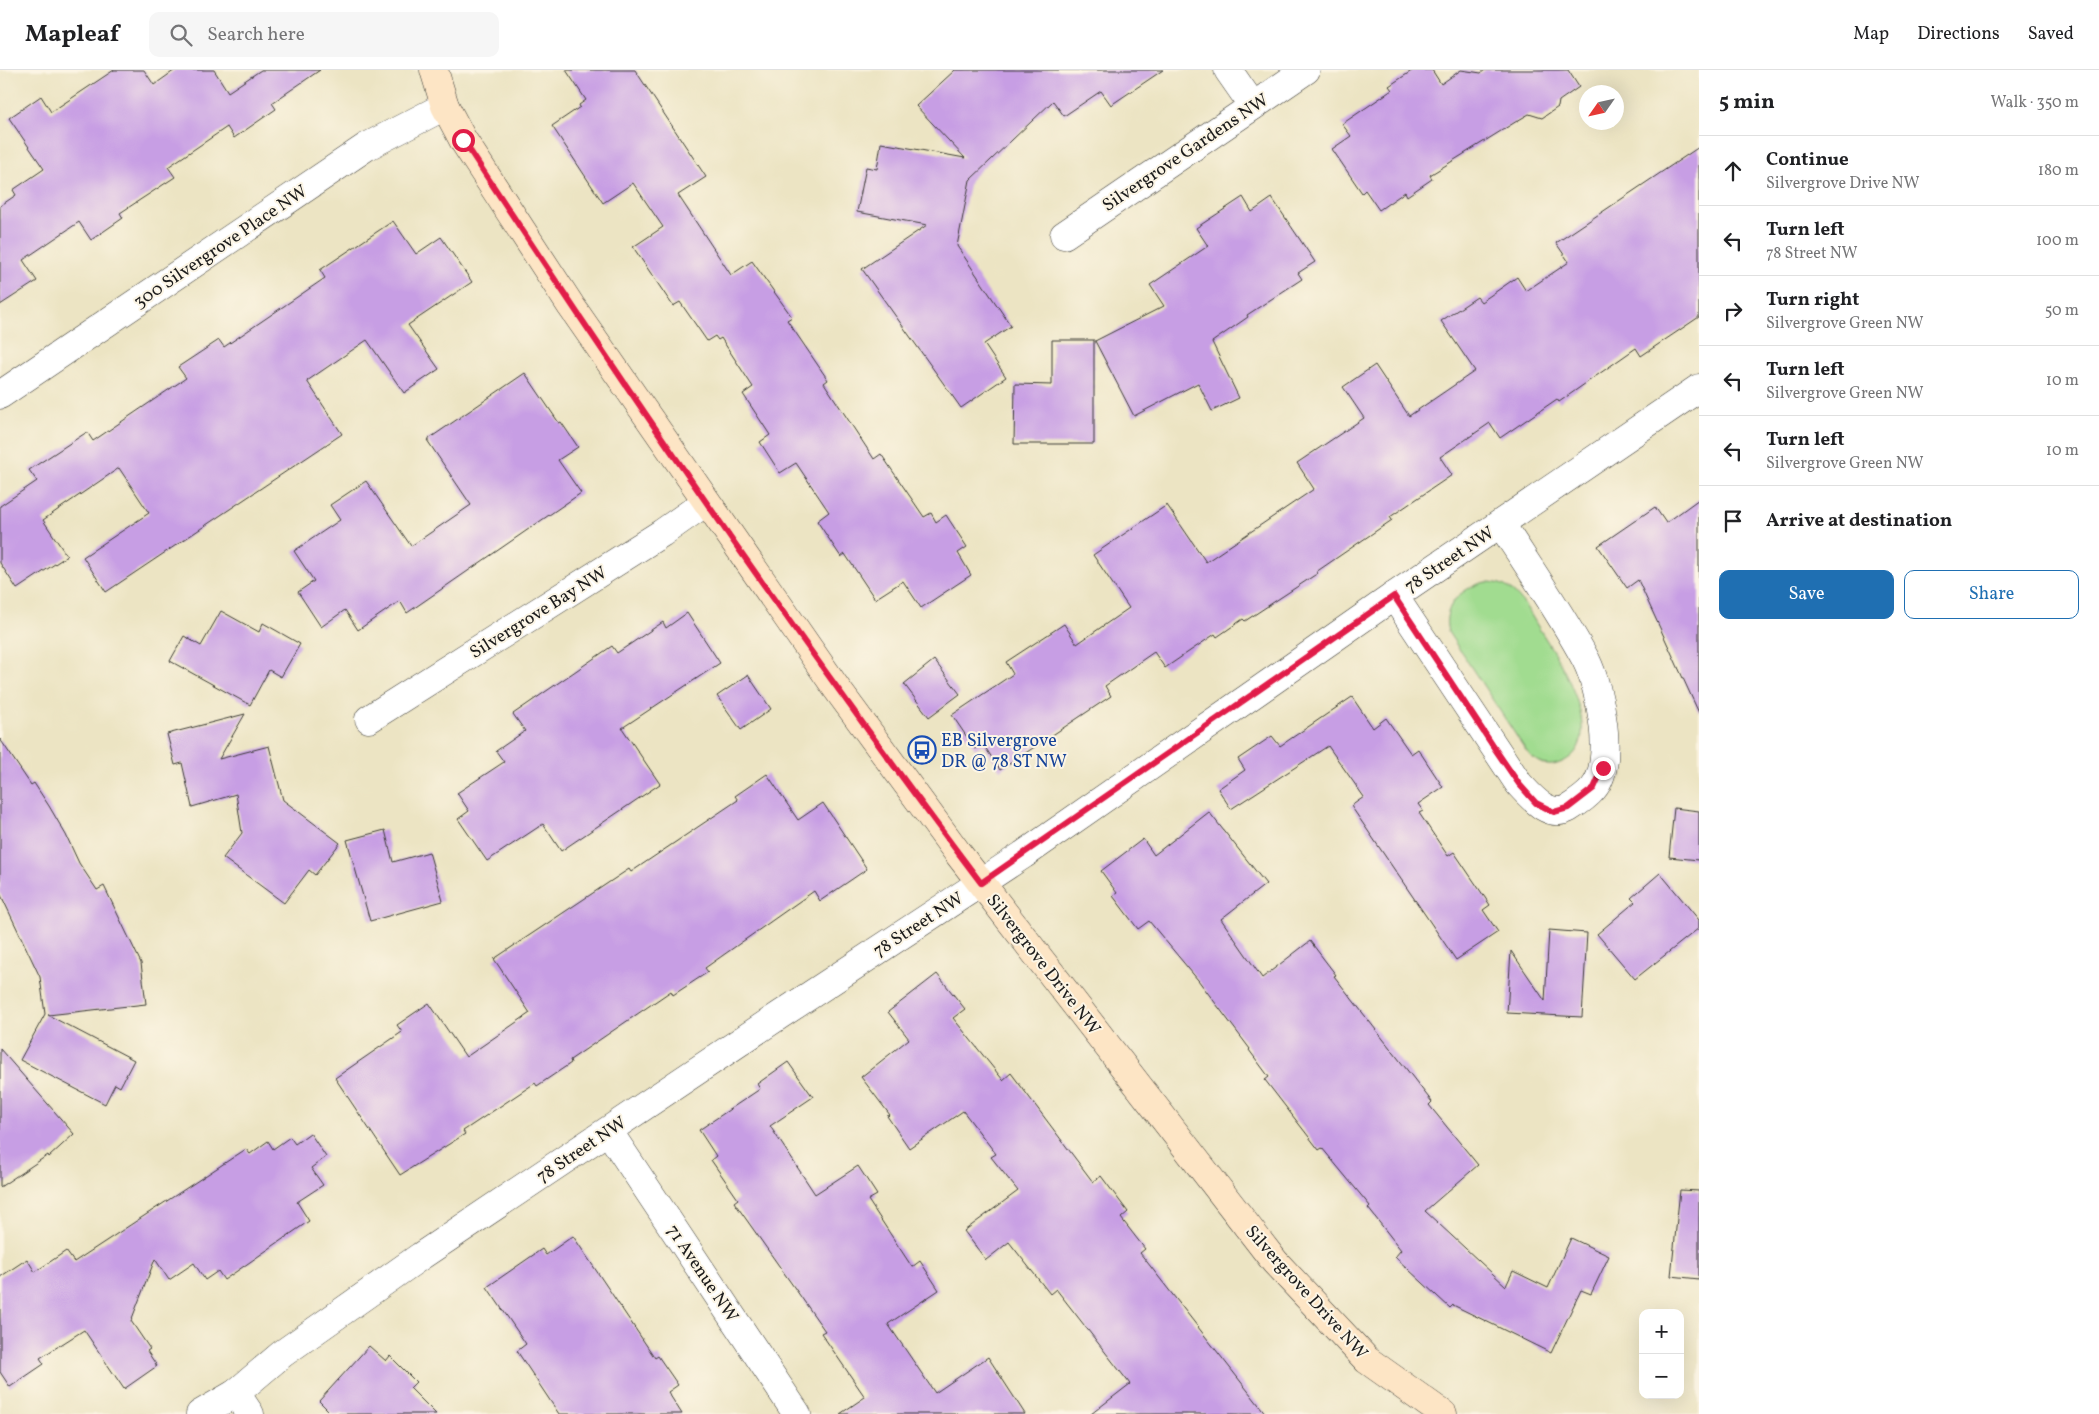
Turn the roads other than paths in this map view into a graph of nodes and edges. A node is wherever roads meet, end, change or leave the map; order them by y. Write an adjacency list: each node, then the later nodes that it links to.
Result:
1 (434, 70): 4 (street, Silvergrove Drive NW)
2 (1228, 70): 5 (street)
3 (1306, 70): 5 (street, Silvergrove Gardens NW)
4 (445, 106): 8 (street, 300 Silvergrove Place NW); 9 (street, Silvergrove Drive NW)
5 (1253, 106): 6 (street, Silvergrove Gardens NW)
6 (1064, 234)
7 (1699, 388): 10 (street, 78 Street NW)
8 (0, 395)
9 (706, 502): 12 (street, Silvergrove Bay NW); 13 (street, Silvergrove Drive NW)
10 (1501, 524): 11 (street, 78 Street NW); 11 (street)
11 (1394, 596): 13 (street, 78 Street NW)
12 (368, 719)
13 (981, 883): 14 (street, 78 Street NW); 18 (street, Silvergrove Drive NW)
14 (609, 1132): 15 (street, 78 Street NW); 17 (street, 71 Avenue NW)
15 (243, 1403): 16 (street, 78 Street NW)
16 (200, 1414)
17 (797, 1414)
18 (1443, 1414)

